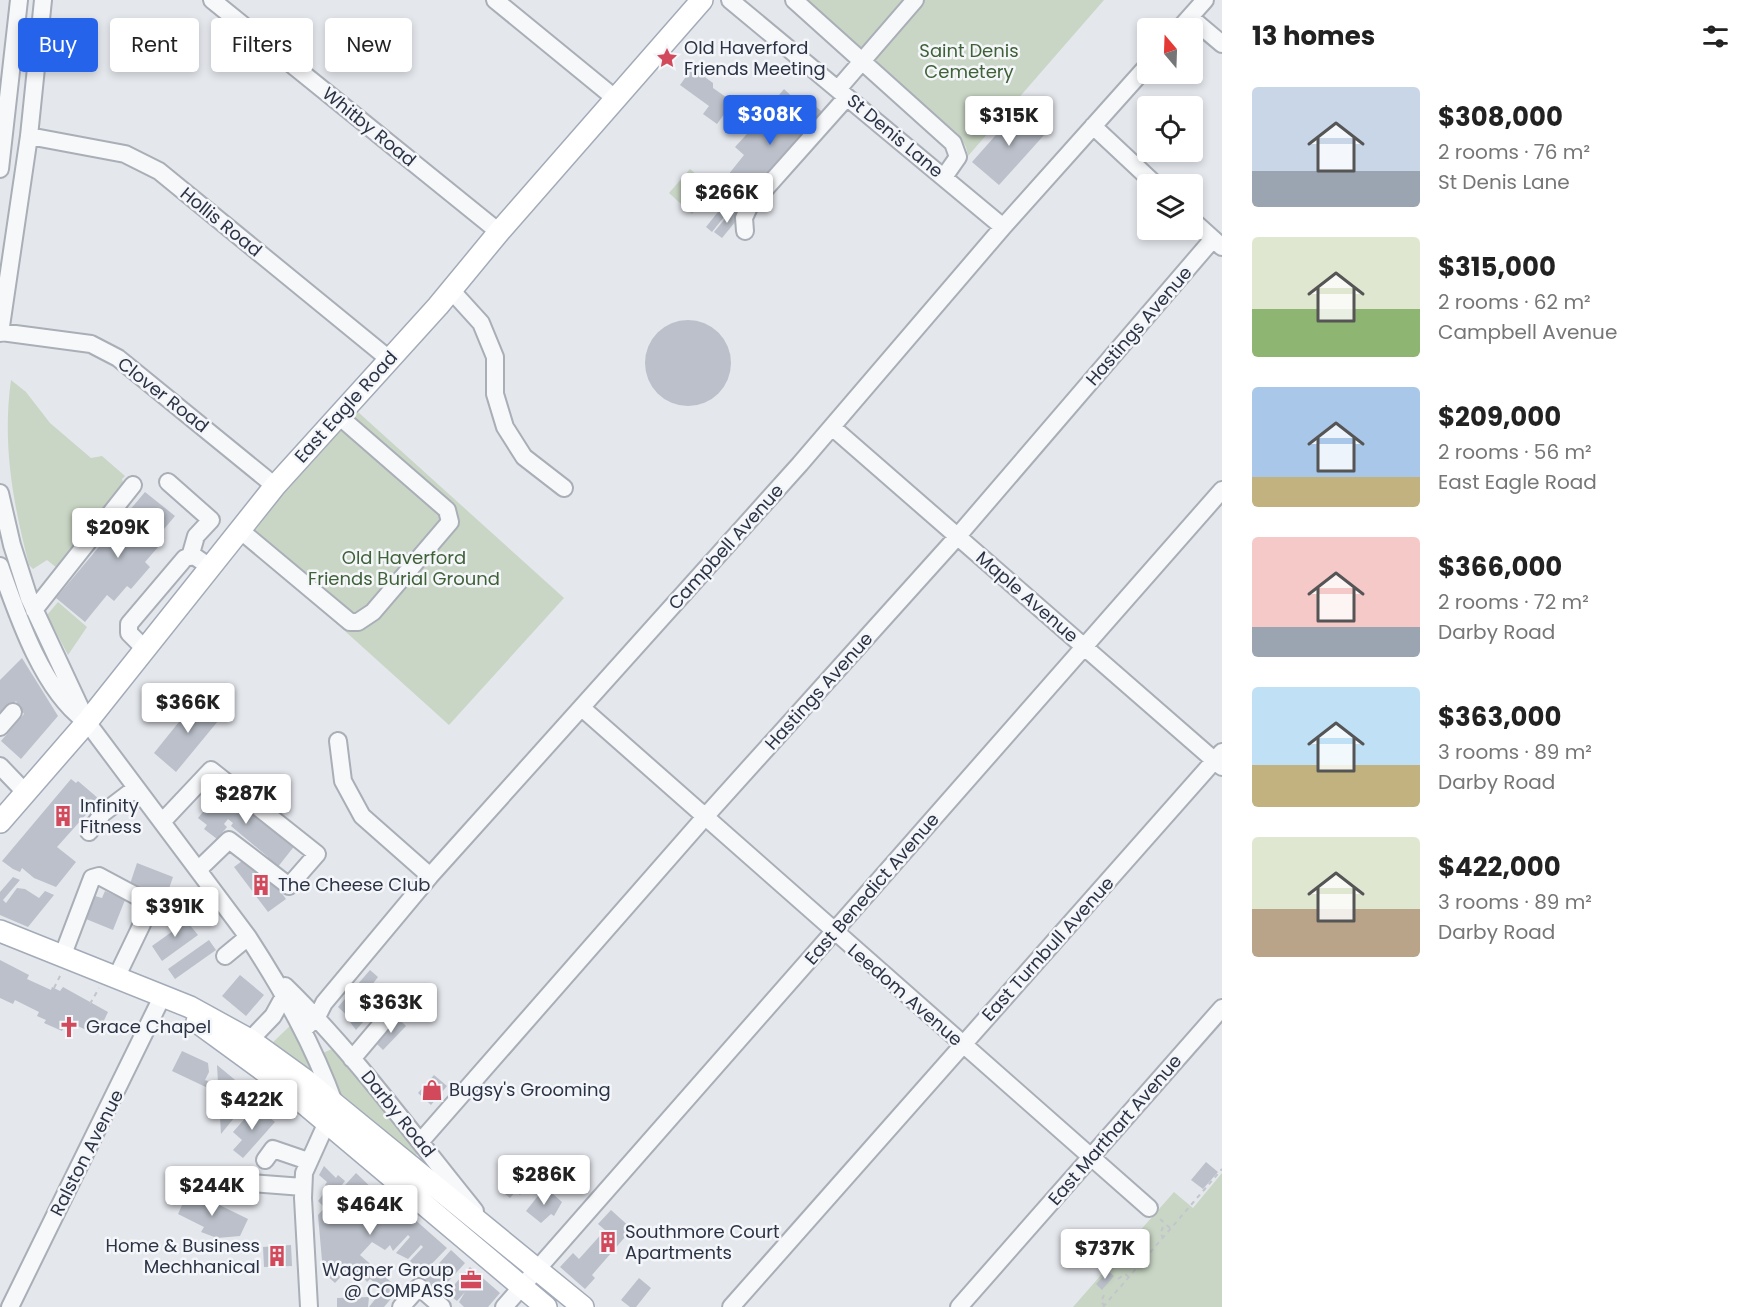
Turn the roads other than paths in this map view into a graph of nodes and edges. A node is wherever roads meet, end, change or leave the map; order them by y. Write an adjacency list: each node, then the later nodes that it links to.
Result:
1 (19, 0): 19 (street)
2 (43, 0): 18 (street)
3 (212, 0): 25 (street, Whitby Road)
4 (495, 0): 16 (street)
5 (702, 0): 16 (main road, East Eagle Road)
6 (730, 0): 15 (street, St Denis Lane)
7 (794, 0): 13 (street)
8 (915, 0): 13 (street)
9 (1205, 0): 10 (street)
10 (1189, 18)
11 (1203, 33): 12 (street)
12 (1222, 44)
13 (864, 61): 15 (street); 21 (street)
14 (1137, 77): 17 (street, Campbell Avenue)
15 (843, 93): 21 (street, St Denis Lane); 24 (street)
16 (616, 99): 25 (main road, East Eagle Road)
17 (1094, 126): 20 (street); 22 (street, Campbell Avenue)
18 (29, 136): 28 (street); 29 (street, Hollis Road)
19 (0, 169)
20 (1144, 174)
21 (944, 177): 22 (street, St Denis Lane)
22 (1003, 226): 31 (street, Campbell Avenue)
23 (1203, 230): 26 (street)
24 (745, 231)
25 (499, 232): 27 (main road, East Eagle Road)
26 (1218, 243): 39 (street, Hastings Avenue)
27 (451, 290): 29 (main road, East Eagle Road); 35 (street)
28 (0, 332): 34 (street, Clover Road)
29 (389, 359): 30 (main road, East Eagle Road)
30 (340, 417): 34 (main road, East Eagle Road); 38 (street)
31 (832, 427): 39 (street, Maple Avenue); 46 (street, Campbell Avenue)
32 (168, 482): 40 (street)
33 (133, 485): 43 (street)
34 (275, 486): 38 (main road, East Eagle Road)
35 (564, 488)
36 (1222, 490): 44 (street, East Benedict Avenue)
37 (0, 493): 43 (street)
38 (240, 530): 42 (main road, East Eagle Road)
39 (957, 537): 44 (street, Maple Avenue); 55 (street, Hastings Avenue)
40 (190, 557): 42 (street); 45 (street)
41 (0, 566): 48 (street)
42 (210, 567): 45 (main road, East Eagle Road)
43 (34, 610): 48 (street)
44 (1083, 646): 51 (street, Maple Avenue); 62 (street, East Benedict Avenue)
45 (145, 649): 48 (main road, East Eagle Road)
46 (582, 708): 55 (street, Leedom Avenue); 60 (street, Campbell Avenue)
47 (14, 712): 49 (street)
48 (87, 722): 53 (street, Darby Road); 54 (main road, East Eagle Road)
49 (0, 727)
50 (338, 741): 60 (street)
51 (1220, 760): 75 (street, East Turnbull Avenue)
52 (0, 766): 54 (street)
53 (136, 788): 57 (street, Darby Road); 58 (street)
54 (24, 792): 56 (main road, East Eagle Road)
55 (705, 818): 62 (street, Leedom Avenue); 78 (street, Hastings Avenue)
56 (0, 822)
57 (162, 822): 59 (street, Darby Road); 59 (street)
58 (89, 832)
59 (198, 870): 63 (street, Darby Road)
60 (430, 876): 72 (street, Campbell Avenue)
61 (0, 931): 65 (main road)
62 (834, 932): 75 (street, Leedom Avenue); 86 (street, East Benedict Avenue)
63 (248, 937): 64 (street); 66 (street, Darby Road)
64 (225, 956)
65 (62, 957): 67 (main road); 67 (street)
66 (271, 972): 69 (street, Darby Road); 72 (street, Darby Road)
67 (116, 978): 70 (main road)
68 (406, 995): 76 (street)
69 (284, 996): 73 (street, Darby Road); 74 (street)
70 (162, 998): 74 (main road, Darby Road); 77 (main road, Darby Road); 88 (street, Ralston Avenue)
71 (1222, 1008): 79 (street, East Marthart Avenue)
72 (317, 1017): 73 (street, Campbell Avenue); 76 (street, Darby Road)
73 (304, 1029): 77 (street, Darby Road)
74 (250, 1040): 77 (main road, Darby Road)
75 (962, 1045): 79 (street, Leedom Avenue); 95 (street, East Turnbull Avenue)
76 (352, 1059): 78 (street, Darby Road)
77 (331, 1115): 81 (street); 85 (main road, Darby Road); 87 (main road, Darby Road)
78 (421, 1141): 85 (street, Darby Road)
79 (1091, 1158): 84 (street, Leedom Avenue); 96 (street, East Marthart Avenue)
80 (265, 1160): 81 (street)
81 (308, 1161): 83 (street)
82 (197, 1177): 83 (street)
83 (303, 1186): 89 (street)
84 (1149, 1209)
85 (495, 1235): 86 (main road, Darby Road)
86 (537, 1269): 87 (street, East Benedict Avenue); 94 (main road, Darby Road)
87 (522, 1287): 92 (street, East Benedict Avenue); 93 (main road, Darby Road)
88 (10, 1307)
89 (309, 1307)
90 (401, 1307): 91 (street)
91 (442, 1307)
92 (504, 1307)
93 (546, 1307)
94 (582, 1307)
95 (731, 1307)
96 (959, 1307)

